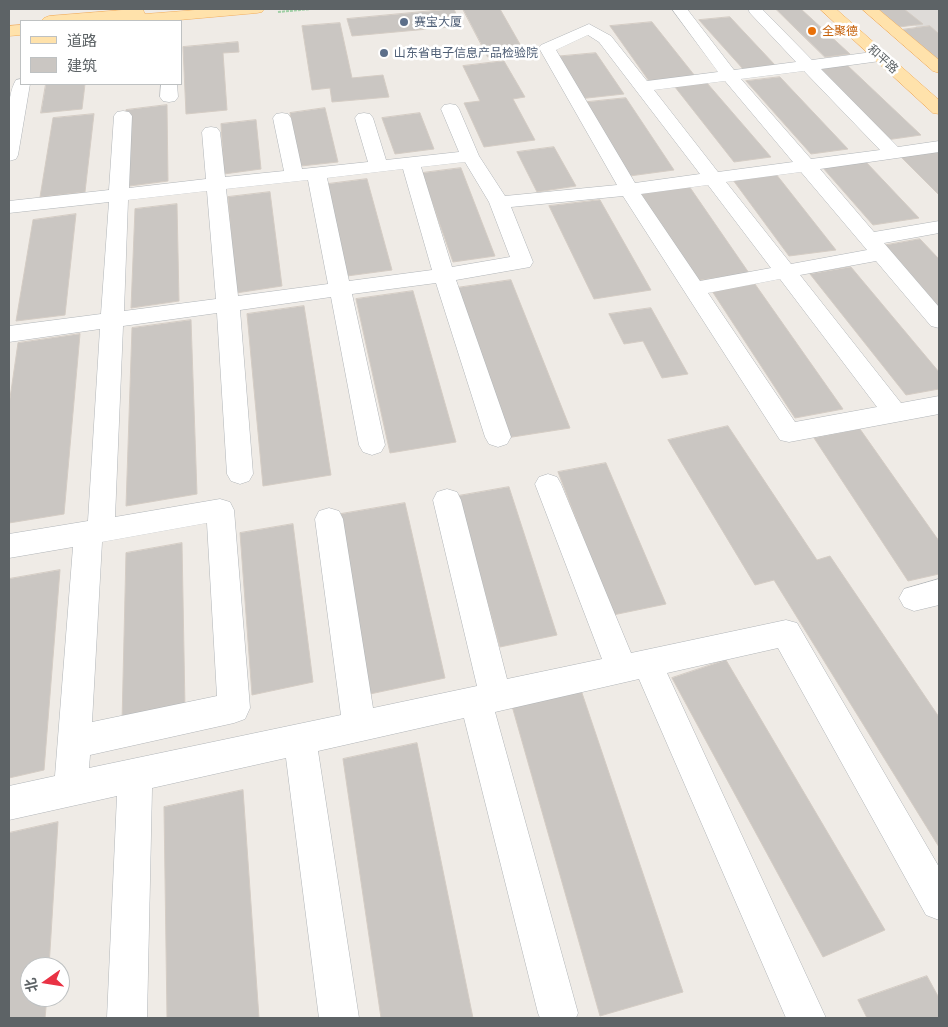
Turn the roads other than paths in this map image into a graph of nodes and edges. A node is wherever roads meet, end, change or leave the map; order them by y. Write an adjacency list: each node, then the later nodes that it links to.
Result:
1 (184, 9): 7 (main road)
2 (257, 9): 8 (main road)
3 (679, 9): 12 (street)
4 (827, 9): 9 (main road, 和平路)
5 (870, 9): 11 (main road, 和平路)
6 (755, 10): 10 (street)
7 (60, 20)
8 (130, 20)
9 (880, 56): 10 (street); 16 (main road, 和平路)
10 (809, 66): 12 (street); 22 (street)
11 (939, 68)
12 (730, 76): 14 (street); 26 (street)
13 (22, 85): 23 (street)
14 (641, 86): 30 (street); 32 (street)
15 (450, 109): 24 (street)
16 (939, 109)
17 (123, 116): 33 (street)
18 (282, 118): 29 (street)
19 (364, 118): 27 (street)
20 (211, 132): 31 (street)
21 (939, 147): 22 (street)
22 (893, 153): 26 (street)
23 (9, 155)
24 (470, 156): 25 (street); 34 (street)
25 (410, 162): 27 (street); 39 (street)
26 (807, 165): 30 (street); 37 (street)
27 (379, 166): 28 (street)
28 (316, 173): 29 (street); 40 (street)
29 (294, 175): 31 (street)
30 (712, 179): 32 (street); 38 (street)
31 (216, 184): 33 (street); 42 (street)
32 (629, 190): 34 (street); 41 (street)
33 (119, 195): 35 (street); 43 (street)
34 (499, 202): 39 (street)
35 (9, 207)
36 (939, 227): 37 (street)
37 (875, 246): 38 (street); 44 (street)
38 (785, 273): 41 (street); 47 (street)
39 (444, 275): 40 (street); 48 (street)
40 (340, 289): 42 (street); 49 (street)
41 (695, 289): 47 (street)
42 (228, 304): 43 (street); 50 (street)
43 (113, 319): 45 (street); 54 (street)
44 (939, 321)
45 (9, 334)
46 (939, 404): 47 (street)
47 (895, 413)
48 (498, 437)
49 (372, 445)
50 (240, 474)
51 (548, 484): 56 (street)
52 (447, 500): 57 (street)
53 (329, 519): 58 (street)
54 (95, 531): 55 (street); 60 (street); 60 (street)
55 (9, 546)
56 (635, 666): 57 (street); 64 (street); 68 (street)
57 (485, 698): 58 (street); 65 (street)
58 (359, 726): 59 (street)
59 (300, 740): 61 (street); 67 (street)
60 (74, 742): 62 (street)
61 (135, 776): 62 (street); 66 (street)
62 (71, 789): 63 (street)
63 (9, 803)
64 (939, 902)
65 (558, 1012)
66 (127, 1018)
67 (339, 1018)
68 (806, 1018)

